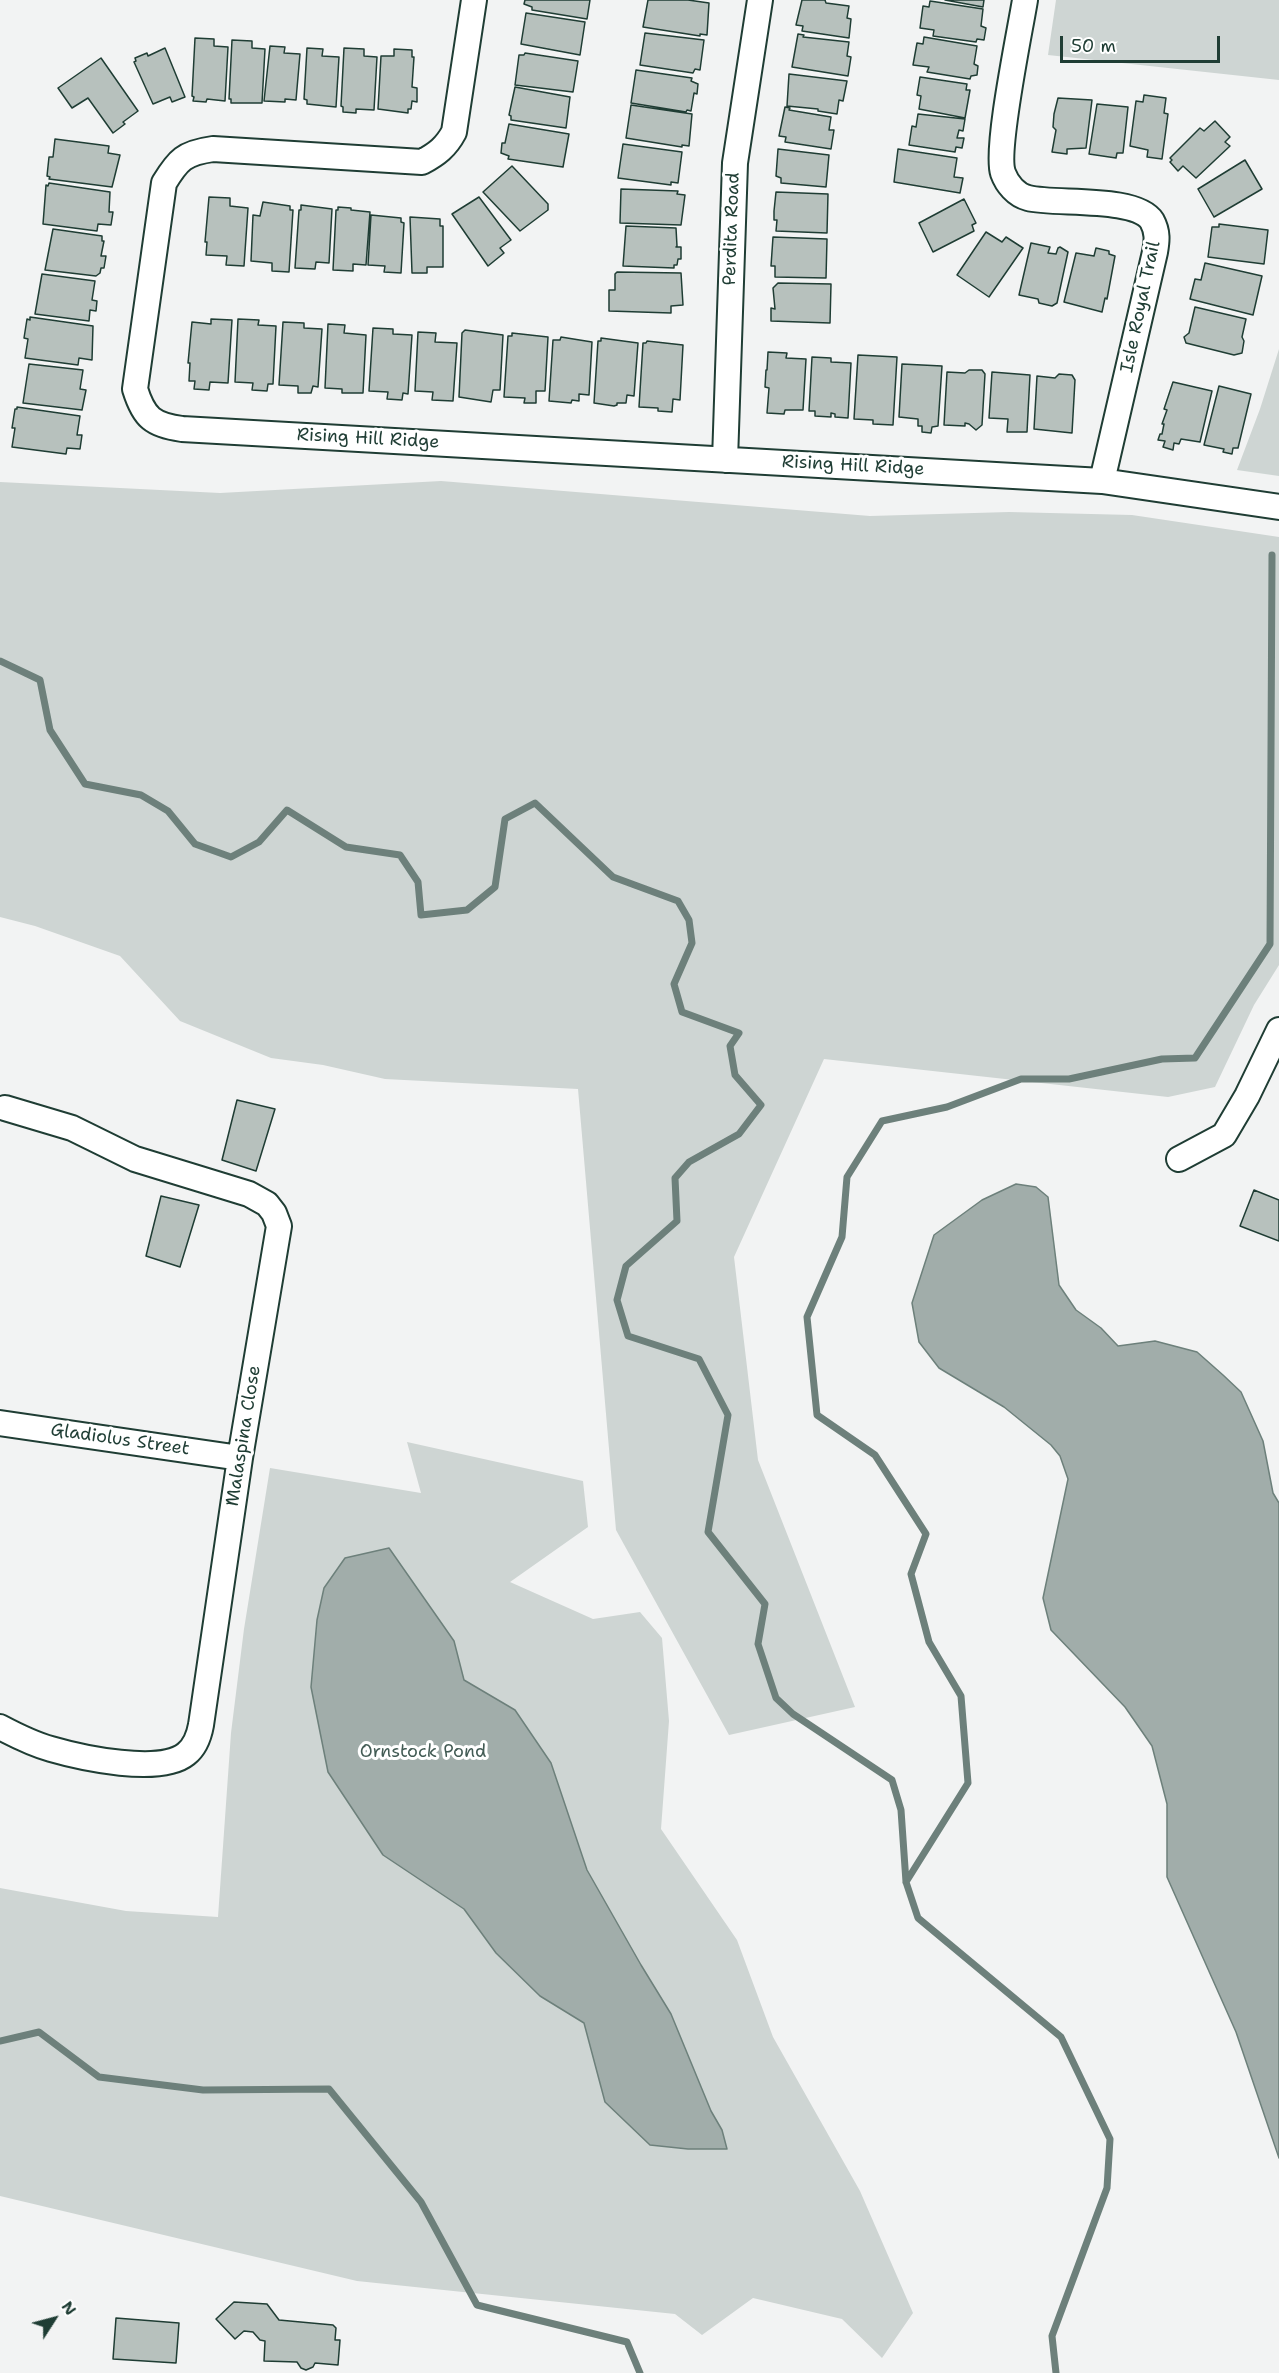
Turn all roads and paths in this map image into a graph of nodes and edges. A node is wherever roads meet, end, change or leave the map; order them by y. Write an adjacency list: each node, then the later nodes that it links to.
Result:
1 (474, 0): 4 (street, Rising Hill Ridge)
2 (760, 0): 4 (street, Perdita Road)
3 (1025, 0): 5 (street, Isle Royal Trail)
4 (725, 460): 5 (street, Rising Hill Ridge)
5 (1102, 481): 6 (street, Rising Hill Ridge)
6 (1279, 507)
7 (1279, 1030): 9 (street)
8 (5, 1108): 11 (street, Malaspina Close)
9 (1179, 1159)
10 (0, 1423): 11 (street, Gladiolus Street)
11 (240, 1458): 12 (street, Malaspina Close)
12 (0, 1727)

